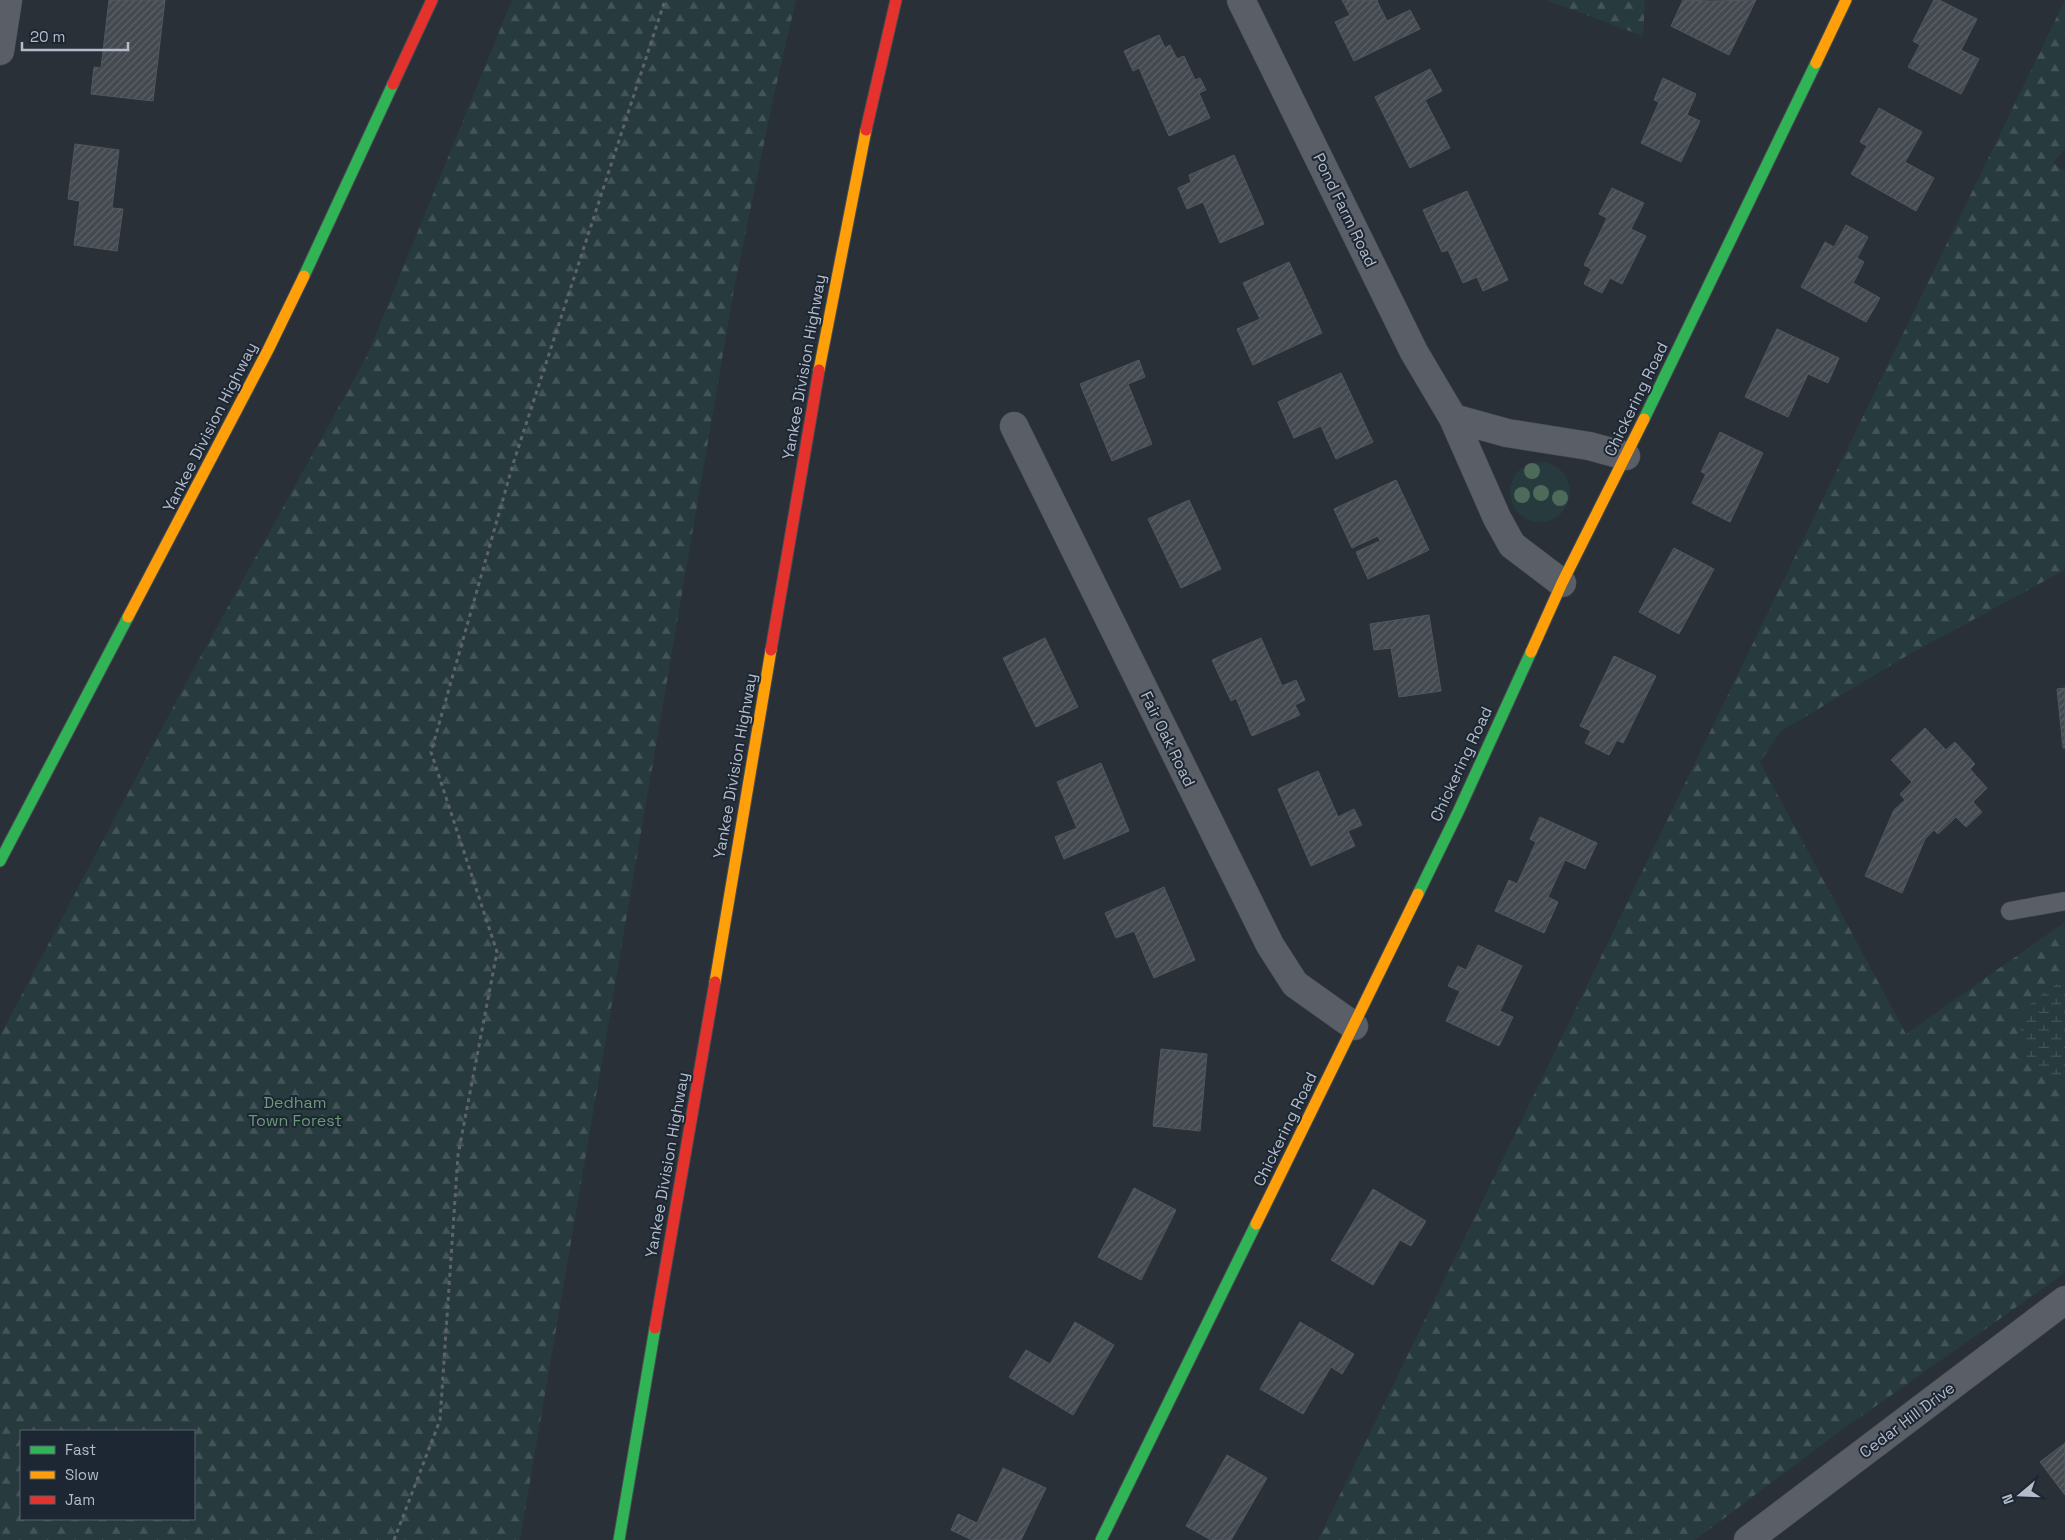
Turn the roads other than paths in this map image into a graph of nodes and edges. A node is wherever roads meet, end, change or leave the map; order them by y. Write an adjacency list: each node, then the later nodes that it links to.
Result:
1 (8, 0): 6 (street)
2 (432, 0): 11 (main road, Yankee Division Highway)
3 (896, 0): 16 (main road, Yankee Division Highway)
4 (1241, 0): 7 (street, Pond Farm Road)
5 (1846, 0): 9 (main road, Chickering Road)
6 (0, 51)
7 (1453, 418): 9 (street); 10 (street, Pond Farm Road)
8 (1014, 426): 14 (street, Fair Oak Road)
9 (1626, 456): 10 (main road, Chickering Road)
10 (1562, 583): 14 (main road, Chickering Road)
11 (0, 861)
12 (2065, 901): 13 (lane)
13 (2010, 910)
14 (1354, 1026): 17 (main road, Chickering Road)
15 (2065, 1300): 18 (street, Cedar Hill Drive)
16 (619, 1540)
17 (1101, 1540)
18 (1748, 1540)

